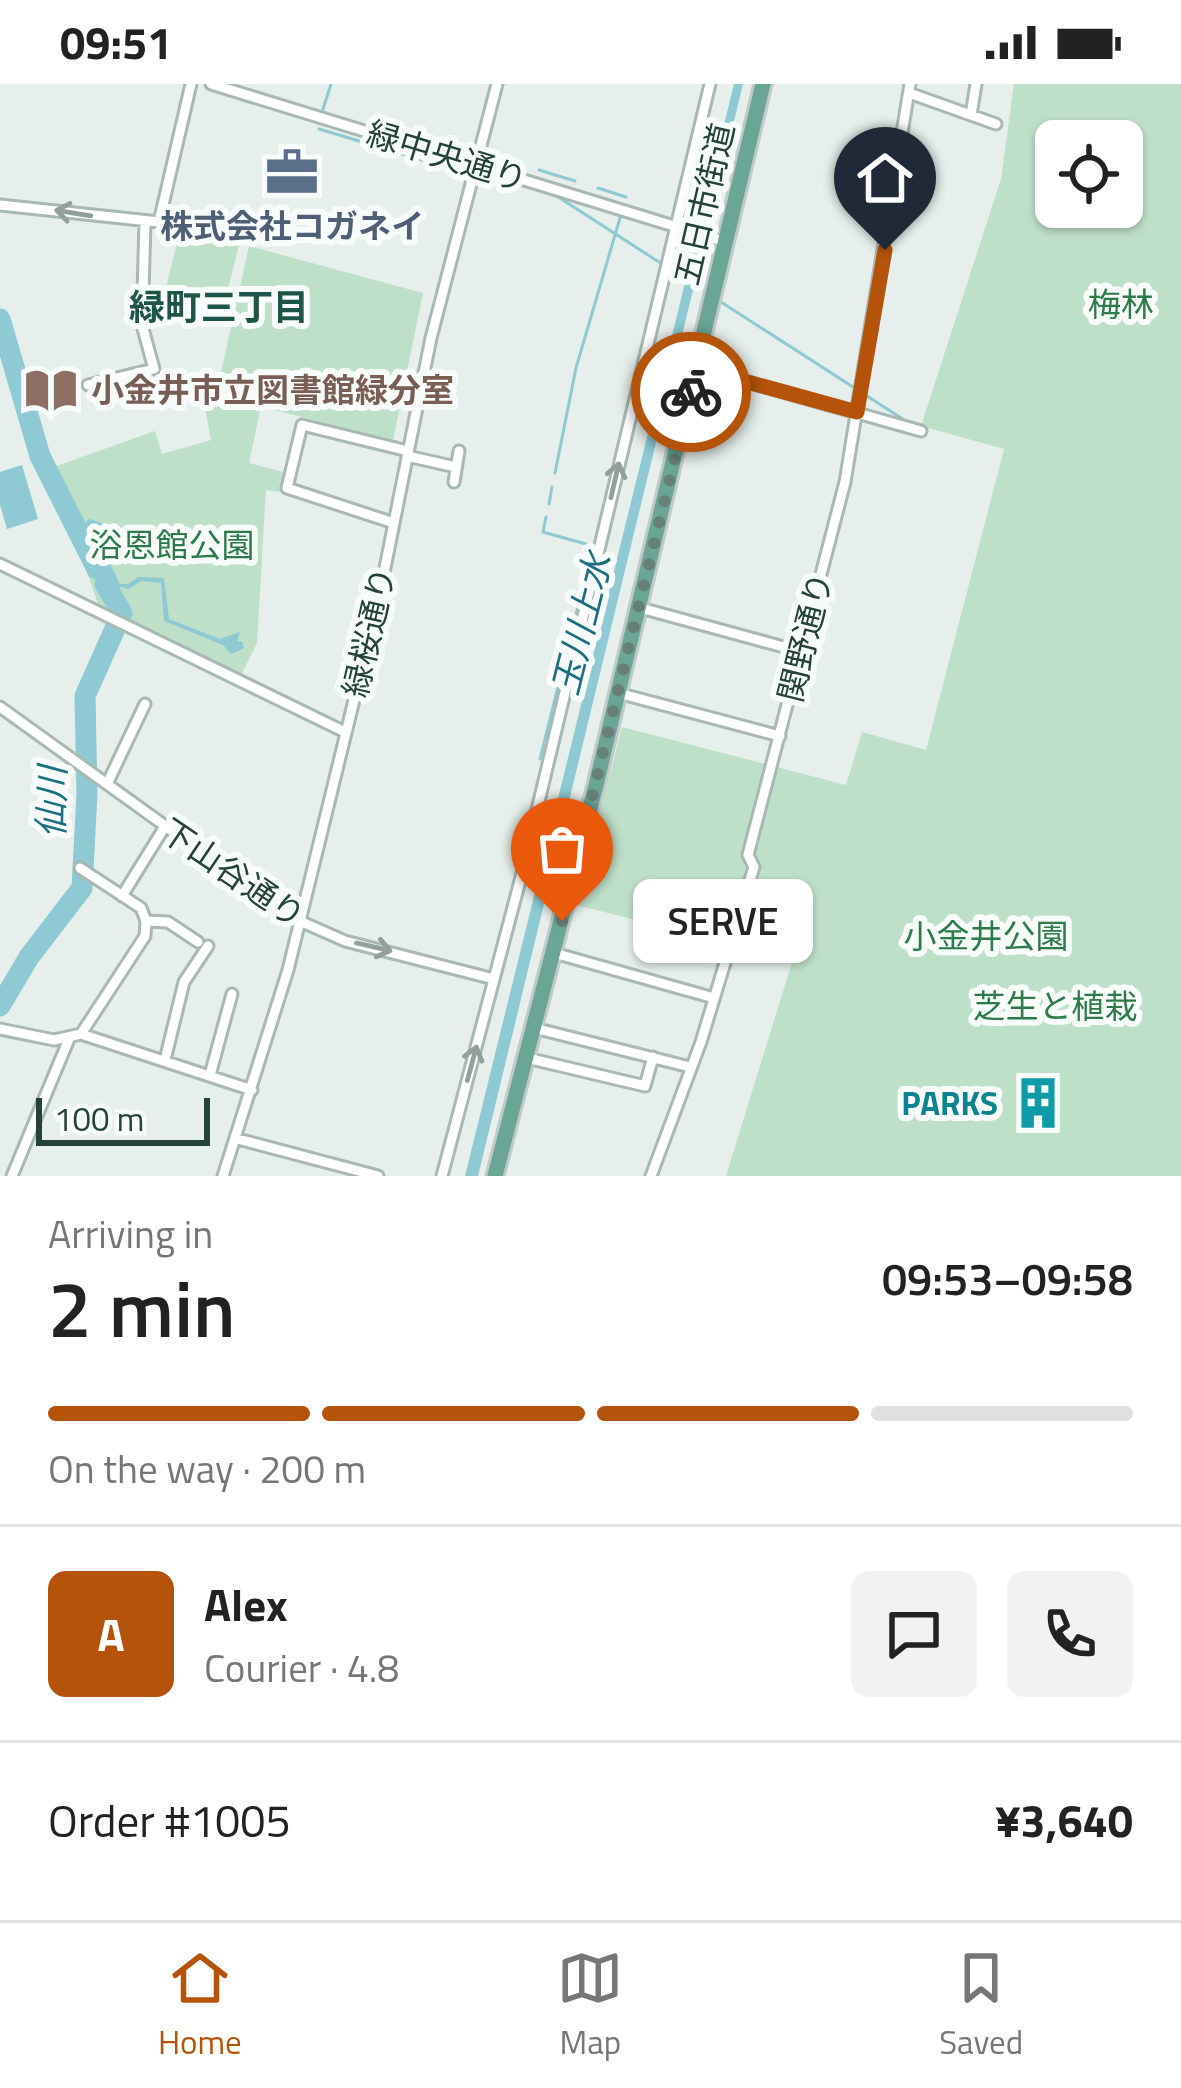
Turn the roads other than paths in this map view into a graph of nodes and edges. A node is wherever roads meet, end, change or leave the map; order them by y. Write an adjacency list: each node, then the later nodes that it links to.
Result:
1 (191, 84): 12 (street)
2 (497, 84): 10 (street, 緑桜通り)
3 (710, 84): 13 (street)
4 (763, 84): 14 (main road, 五日市街道)
5 (976, 84): 8 (street)
6 (216, 85): 10 (street, 緑中央通り)
7 (910, 88): 8 (street); 17 (street, 関野通り)
8 (971, 115): 9 (street)
9 (996, 124)
10 (475, 165): 13 (street, 緑中央通り); 20 (street, 緑桜通り)
11 (0, 206): 12 (street, one-way to 11)
12 (145, 223): 16 (street)
13 (679, 228): 14 (street, 緑中央通り); 39 (street, one-way to 13)
14 (723, 241): 15 (main road, 五日市街道)
15 (697, 368): 17 (street); 25 (main road, 五日市街道)
16 (88, 385)
17 (857, 412): 18 (street); 26 (street, 関野通り)
18 (921, 430)
19 (459, 451): 21 (street)
20 (408, 454): 21 (street); 23 (street, 緑桜通り); 23 (street)
21 (456, 467): 22 (street)
22 (454, 482)
23 (394, 523): 30 (street, 緑桜通り)
24 (0, 564): 30 (street)
25 (637, 607): 26 (street); 27 (main road, 五日市街道)
26 (802, 652): 31 (street, 関野通り)
27 (618, 693): 31 (street); 38 (main road, 五日市街道)
28 (145, 704): 32 (street)
29 (0, 707): 32 (street, 下山谷通り)
30 (345, 732): 36 (street, 緑桜通り)
31 (780, 736): 41 (street, 関野通り)
32 (102, 781): 33 (street, 下山谷通り)
33 (164, 828): 35 (street); 36 (street, 下山谷通り)
34 (80, 868): 35 (street)
35 (122, 896): 37 (street)
36 (298, 920): 39 (street, 下山谷通り, one-way to 39); 51 (street, 緑桜通り)
37 (146, 921): 44 (street); 48 (street)
38 (554, 953): 41 (street); 43 (main road, 五日市街道)
39 (494, 979): 56 (street, one-way to 39)
40 (232, 994): 50 (street)
41 (714, 998): 49 (street, 関野通り)
42 (0, 1028): 45 (street)
43 (534, 1028): 46 (street); 47 (main road, 五日市街道)
44 (82, 1034): 45 (street); 48 (street)
45 (69, 1039): 53 (street)
46 (652, 1057): 47 (street); 49 (street)
47 (527, 1058): 57 (main road, 五日市街道)
48 (165, 1060): 50 (street)
49 (690, 1067): 58 (street, 関野通り)
50 (211, 1075): 51 (street)
51 (253, 1090): 52 (street, 緑桜通り)
52 (238, 1138): 54 (street, 緑桜通り); 55 (street)
53 (12, 1176)
54 (223, 1176)
55 (378, 1176)
56 (442, 1176)
57 (495, 1176)
58 (651, 1176)

